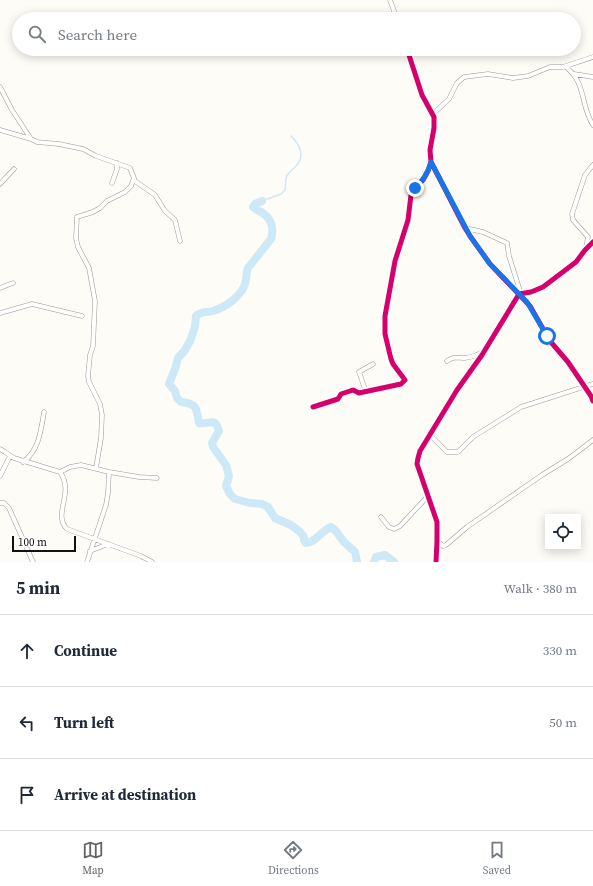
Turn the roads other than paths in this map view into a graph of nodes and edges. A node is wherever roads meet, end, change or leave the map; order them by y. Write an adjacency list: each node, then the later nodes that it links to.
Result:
1 (390, 0): 2 (street)
2 (394, 12)
3 (409, 56): 9 (street)
4 (593, 57): 5 (street)
5 (566, 67): 6 (street); 9 (street)
6 (574, 74): 7 (street); 10 (street)
7 (593, 77)
8 (0, 87): 12 (street)
9 (433, 114): 13 (street)
10 (593, 125)
11 (0, 130): 12 (street)
12 (31, 139): 14 (street)
13 (431, 162): 20 (street); 34 (street)
14 (117, 163): 17 (street); 18 (street)
15 (593, 165): 23 (street)
16 (14, 169): 19 (street)
17 (134, 178): 21 (street); 43 (street)
18 (112, 183)
19 (0, 184)
20 (465, 228): 26 (street); 26 (street)
21 (180, 241)
22 (593, 242): 23 (street)
23 (585, 249): 26 (street)
24 (13, 283): 25 (street)
25 (0, 288)
26 (520, 294): 29 (street); 33 (street)
27 (0, 313): 28 (street)
28 (82, 316)
29 (485, 350): 30 (street); 38 (street)
30 (446, 361)
31 (373, 364): 34 (street)
32 (593, 384): 33 (street)
33 (584, 386): 35 (street); 38 (street)
34 (366, 392): 36 (street)
35 (593, 402)
36 (313, 407)
37 (44, 412): 42 (street)
38 (430, 435): 48 (street)
39 (593, 440): 52 (street)
40 (0, 449): 41 (street)
41 (10, 456): 42 (street); 46 (street)
42 (23, 462): 44 (street)
43 (96, 468): 44 (street); 45 (street)
44 (60, 472): 51 (street)
45 (108, 472): 47 (street); 51 (street)
46 (0, 476)
47 (156, 478)
48 (428, 496): 50 (street); 52 (street)
49 (0, 503): 55 (street)
50 (381, 517)
51 (94, 539): 53 (street); 54 (street)
52 (437, 541): 58 (street)
53 (108, 544): 54 (street); 57 (street)
54 (90, 551): 56 (street)
55 (33, 562)
56 (87, 562)
57 (152, 562)
58 (436, 562)

